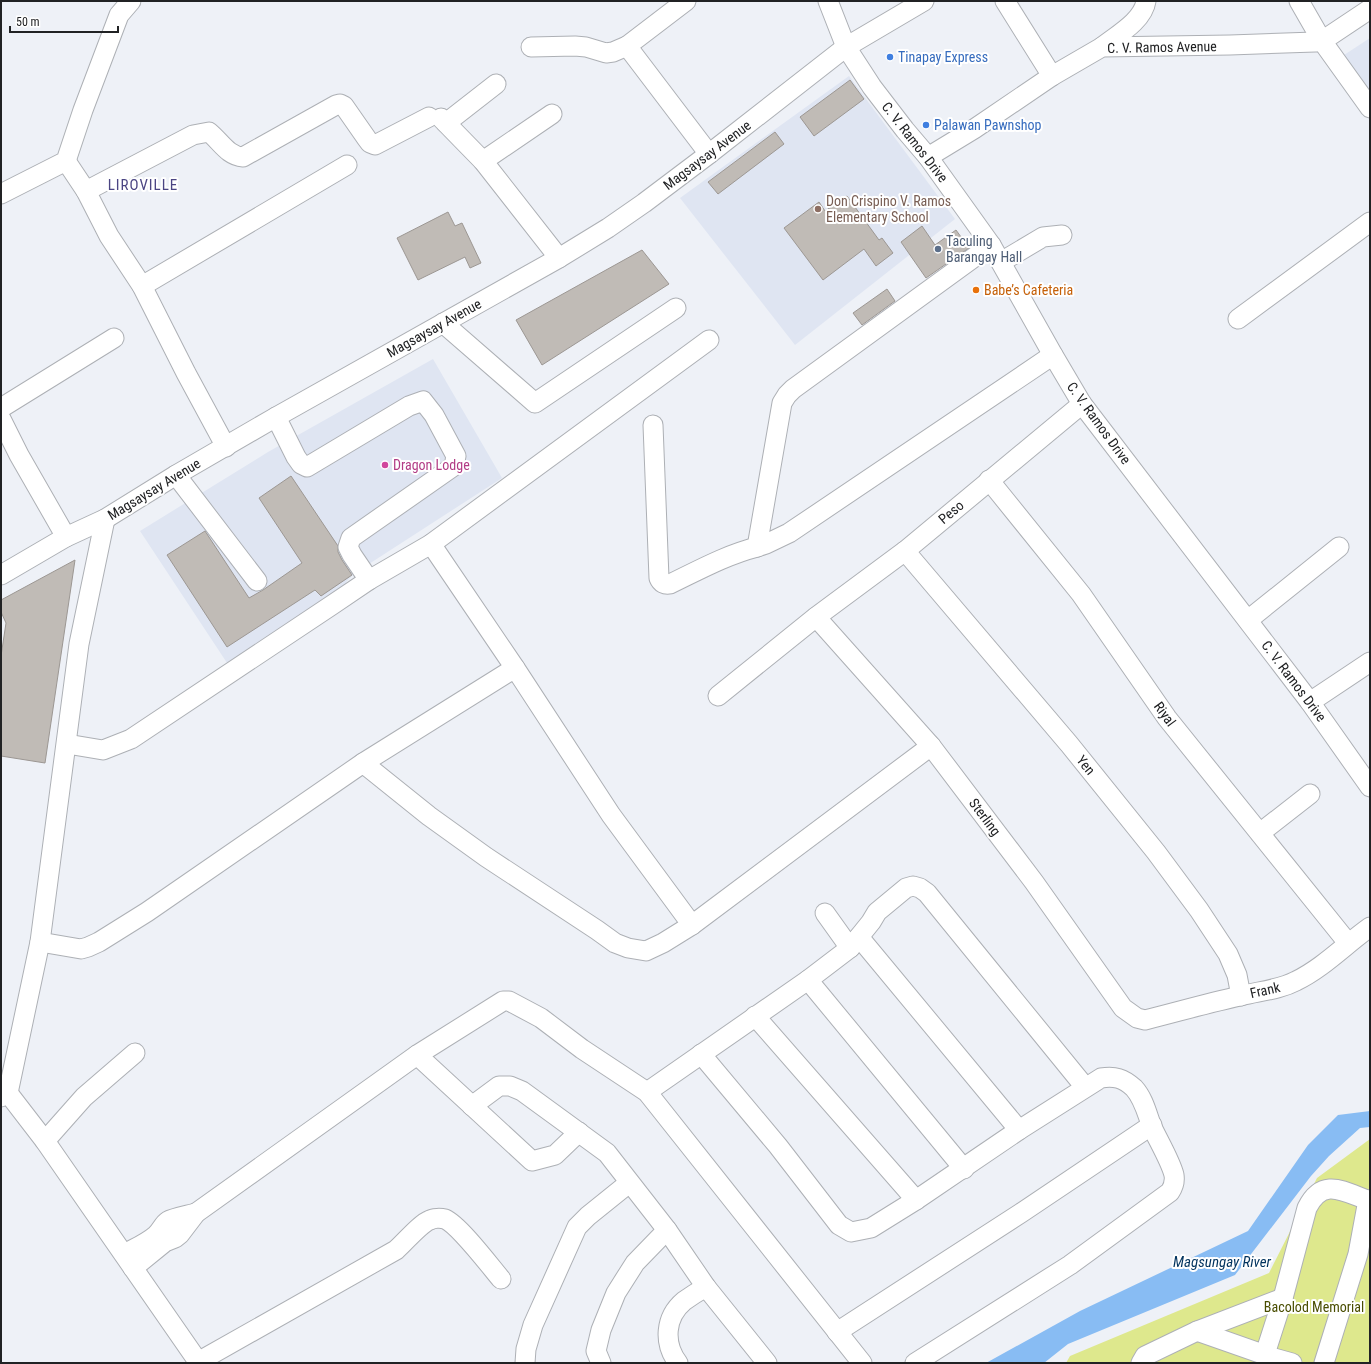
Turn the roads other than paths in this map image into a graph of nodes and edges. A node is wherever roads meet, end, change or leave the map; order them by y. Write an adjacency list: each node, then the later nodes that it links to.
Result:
1 (131, 1): 21 (street)
2 (686, 1): 10 (street)
3 (828, 1): 12 (street, C. V. Ramos Drive)
4 (924, 1): 12 (street, Magsaysay Avenue)
5 (1005, 1): 14 (street)
6 (1146, 1): 13 (street)
7 (1299, 1): 9 (street)
8 (1370, 9): 9 (street, C. V. Ramos Avenue)
9 (1322, 41): 13 (street, C. V. Ramos Avenue); 16 (street)
10 (627, 46): 11 (street); 19 (street)
11 (531, 47)
12 (846, 47): 19 (street, Magsaysay Avenue); 20 (street, C. V. Ramos Drive)
13 (1102, 47): 14 (street, C. V. Ramos Avenue)
14 (1052, 76): 20 (street, C. V. Ramos Avenue)
15 (496, 84): 18 (street)
16 (1369, 104)
17 (552, 114): 22 (street)
18 (439, 119): 22 (street); 24 (street)
19 (709, 154): 29 (street, Magsaysay Avenue)
20 (928, 157): 28 (street, C. V. Ramos Drive)
21 (66, 161): 24 (street); 25 (street)
22 (483, 161): 29 (street)
23 (347, 166): 31 (street)
24 (86, 190): 31 (street)
25 (1, 194)
26 (1370, 222): 33 (street)
27 (1062, 234): 30 (street)
28 (991, 245): 30 (street, C. V. Ramos Drive); 49 (street)
29 (559, 258): 34 (street, Magsaysay Avenue)
30 (1001, 262): 37 (street, C. V. Ramos Drive)
31 (142, 286): 43 (street)
32 (676, 308): 34 (street)
33 (1238, 320)
34 (443, 323): 40 (street, Magsaysay Avenue)
35 (114, 338): 39 (street)
36 (710, 340): 48 (street)
37 (1053, 355): 38 (street, C. V. Ramos Drive); 49 (street)
38 (1082, 404): 45 (street, Peso); 56 (street, C. V. Ramos Drive)
39 (1, 408)
40 (276, 417): 43 (street, Magsaysay Avenue); 53 (street)
41 (1, 419): 47 (street)
42 (653, 425): 49 (street)
43 (226, 446): 44 (street, Magsaysay Avenue)
44 (176, 475): 46 (street, Magsaysay Avenue); 54 (street)
45 (989, 480): 51 (street, Peso); 66 (street, Riyal)
46 (105, 519): 47 (street, Magsaysay Avenue); 61 (street)
47 (66, 538): 52 (street, Magsaysay Avenue)
48 (431, 544): 53 (street); 58 (street)
49 (757, 547)
50 (1339, 547): 56 (street)
51 (905, 551): 55 (street, Peso); 74 (street, Yen)
52 (1, 574)
53 (369, 580): 61 (street)
54 (257, 581)
55 (816, 617): 59 (street, Peso); 62 (street, Sterling)
56 (1248, 620): 60 (street, C. V. Ramos Drive)
57 (1370, 662): 60 (street)
58 (515, 668): 63 (street); 68 (street)
59 (718, 696)
60 (1310, 702): 64 (street, C. V. Ramos Drive)
61 (67, 744): 70 (street)
62 (931, 746): 68 (street); 76 (street, Sterling)
63 (363, 763): 68 (street); 70 (street)
64 (1370, 787)
65 (1310, 794): 66 (street)
66 (1260, 833): 72 (street, Riyal)
67 (825, 913): 71 (street)
68 (692, 925)
69 (1370, 927): 72 (street, Frank)
70 (40, 942): 82 (street)
71 (855, 943): 73 (street); 80 (street); 85 (street)
72 (1348, 943): 74 (street, Frank)
73 (808, 980): 75 (street); 88 (street)
74 (1241, 996): 76 (street, Frank)
75 (755, 1016): 78 (street); 90 (street)
76 (1145, 1020)
77 (135, 1053): 87 (street)
78 (701, 1054): 81 (street); 90 (street)
79 (417, 1056): 81 (street); 83 (street); 94 (street)
80 (1085, 1087): 84 (street); 85 (street)
81 (647, 1092): 99 (street)
82 (5, 1095): 87 (street)
83 (472, 1106): 86 (street); 86 (street)
84 (1152, 1125): 99 (street); 107 (street)
85 (1019, 1130): 88 (street)
86 (579, 1132): 89 (street)
87 (45, 1141): 94 (street)
88 (964, 1169): 90 (street)
89 (629, 1183): 92 (street); 102 (street)
90 (916, 1200)
91 (1369, 1201): 93 (street); 97 (street)
92 (667, 1230): 96 (street); 103 (street)
93 (1364, 1256): 110 (street)
94 (128, 1261): 101 (street)
95 (501, 1279): 101 (street)
96 (706, 1287): 104 (street); 105 (street)
97 (1283, 1298): 98 (street); 100 (street)
98 (1197, 1331): 100 (street); 108 (street)
99 (837, 1332): 106 (street)
100 (1272, 1358): 109 (street)
101 (198, 1362)
102 (525, 1363)
103 (601, 1363)
104 (678, 1363)
105 (767, 1363)
106 (862, 1363)
107 (915, 1363)
108 (1141, 1363)
109 (1292, 1363)
110 (1324, 1363)

